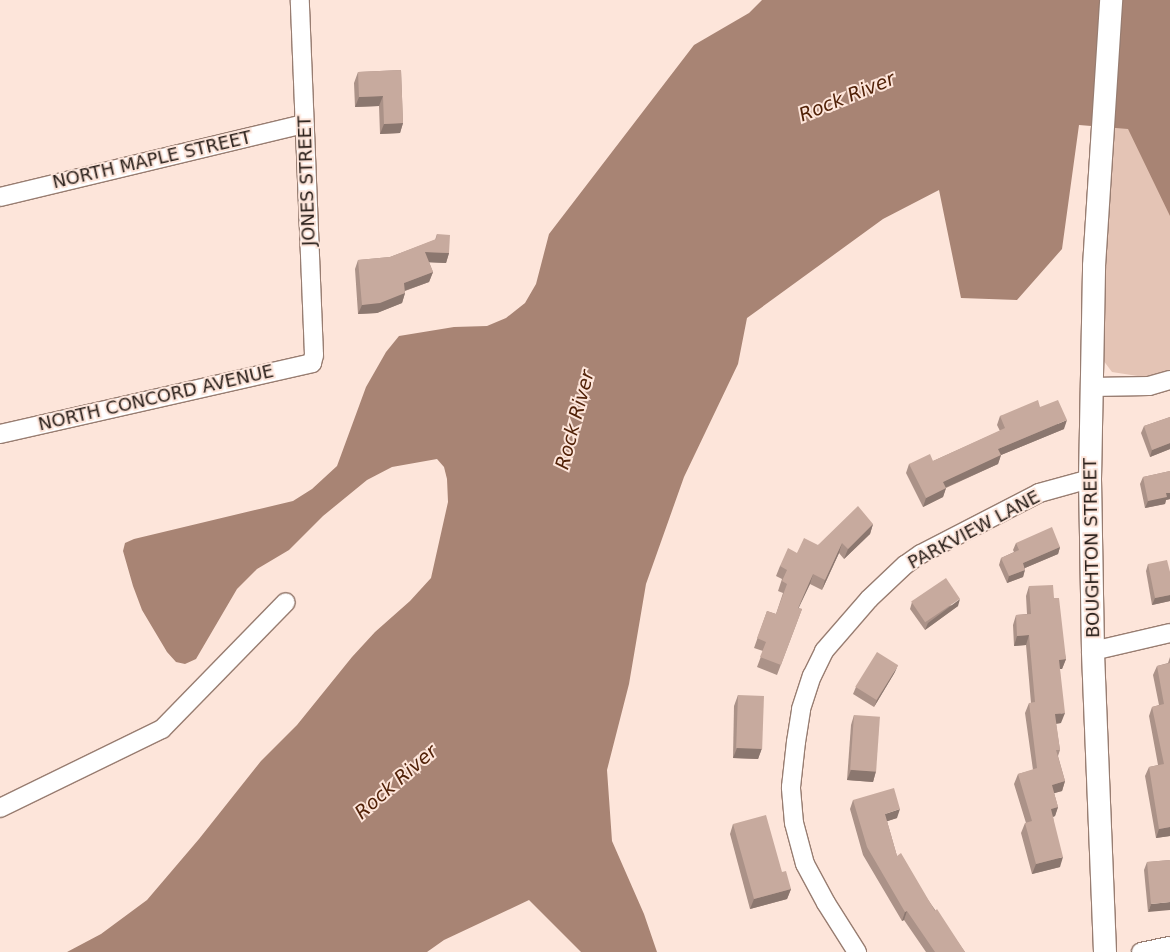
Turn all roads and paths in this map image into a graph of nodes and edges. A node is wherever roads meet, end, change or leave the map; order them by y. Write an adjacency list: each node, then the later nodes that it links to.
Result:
1 (300, 0): 3 (street, JONES STREET)
2 (1111, 0): 7 (street, BOUGHTON STREET)
3 (304, 124): 4 (street, NORTH MAPLE STREET); 5 (street, JONES STREET)
4 (0, 196)
5 (312, 363): 8 (street, NORTH CONCORD AVENUE)
6 (1170, 380): 7 (street)
7 (1090, 387): 9 (street, BOUGHTON STREET)
8 (0, 434)
9 (1090, 479): 12 (street, BOUGHTON STREET); 15 (street, PARKVIEW LANE)
10 (286, 602): 13 (street)
11 (1170, 633): 12 (street)
12 (1093, 651): 16 (street, BOUGHTON STREET)
13 (0, 808)
14 (1170, 946): 17 (street)
15 (857, 952)
16 (1104, 952)
17 (1141, 952)

